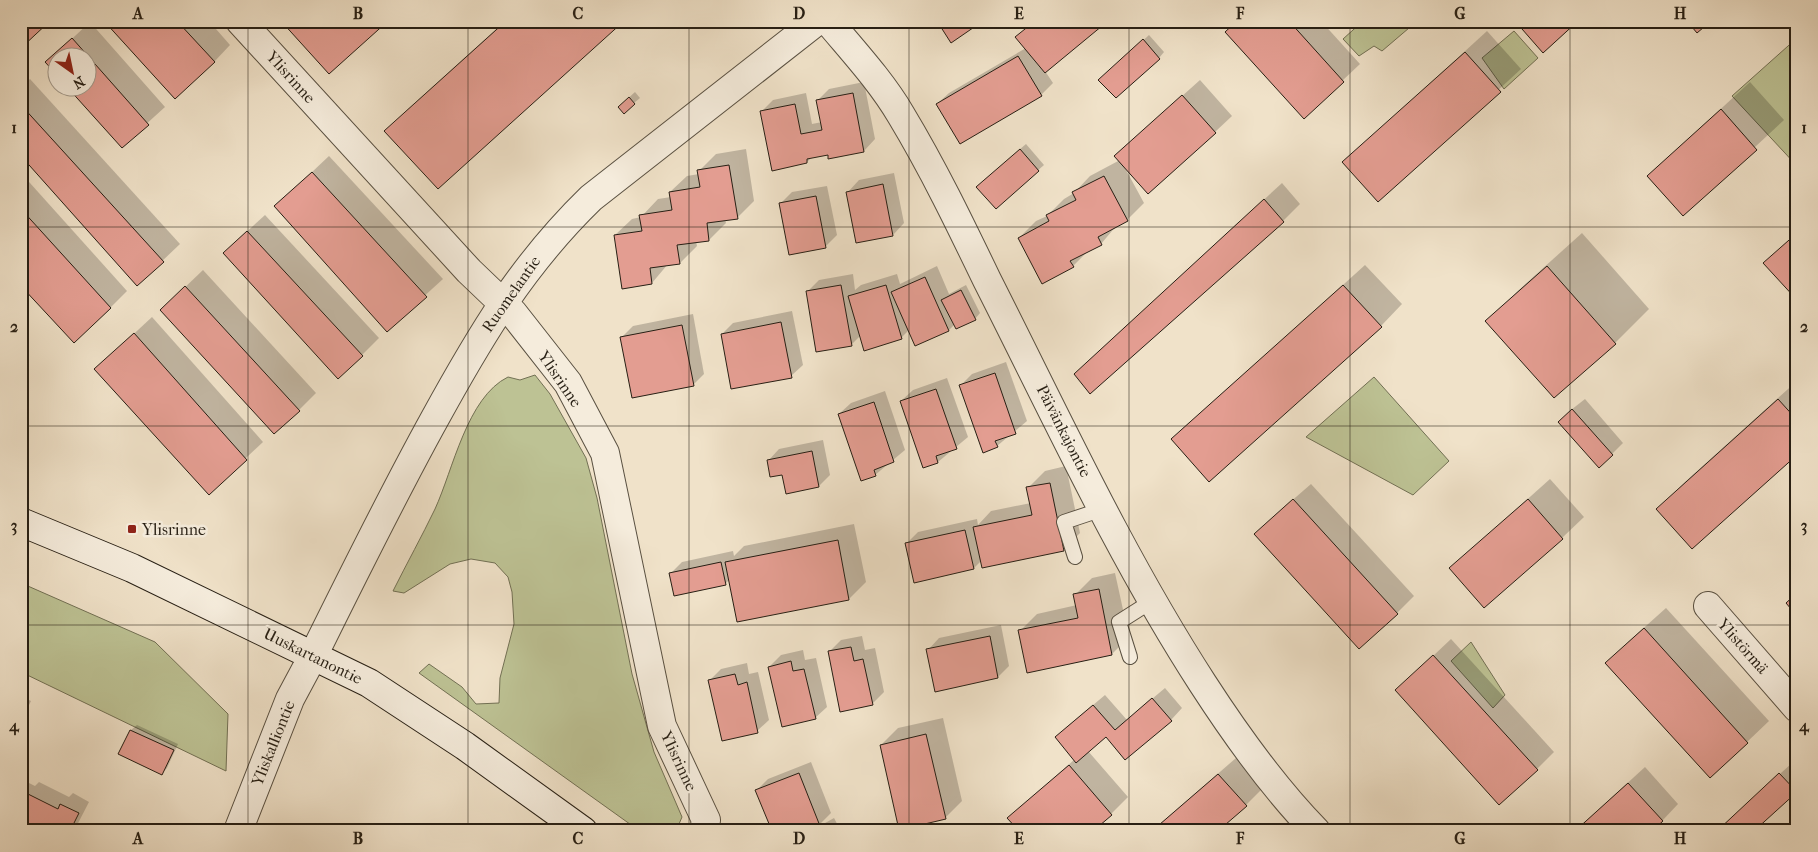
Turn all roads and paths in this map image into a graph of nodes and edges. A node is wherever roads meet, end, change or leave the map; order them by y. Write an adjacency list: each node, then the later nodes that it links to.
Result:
1 (240, 21): 4 (street, Ylisrinne)
2 (817, 21): 4 (street, Ruomelantie)
3 (828, 21): 5 (street, Päivänkajontie)
4 (502, 303): 10 (street, Ruomelantie); 15 (street, Ylisrinne)
5 (1103, 509): 7 (lane); 8 (street, Päivänkajontie)
6 (21, 522): 10 (street, Uuskartanontie)
7 (1075, 557)
8 (1152, 601): 11 (lane); 16 (street, Päivänkajontie)
9 (1708, 606): 12 (street, Ylistörmä)
10 (313, 656): 13 (street, Yliskalliontie); 14 (street, Uuskartanontie)
11 (1130, 657)
12 (1797, 708)
13 (238, 831)
14 (583, 831)
15 (704, 831)
16 (1316, 831)

